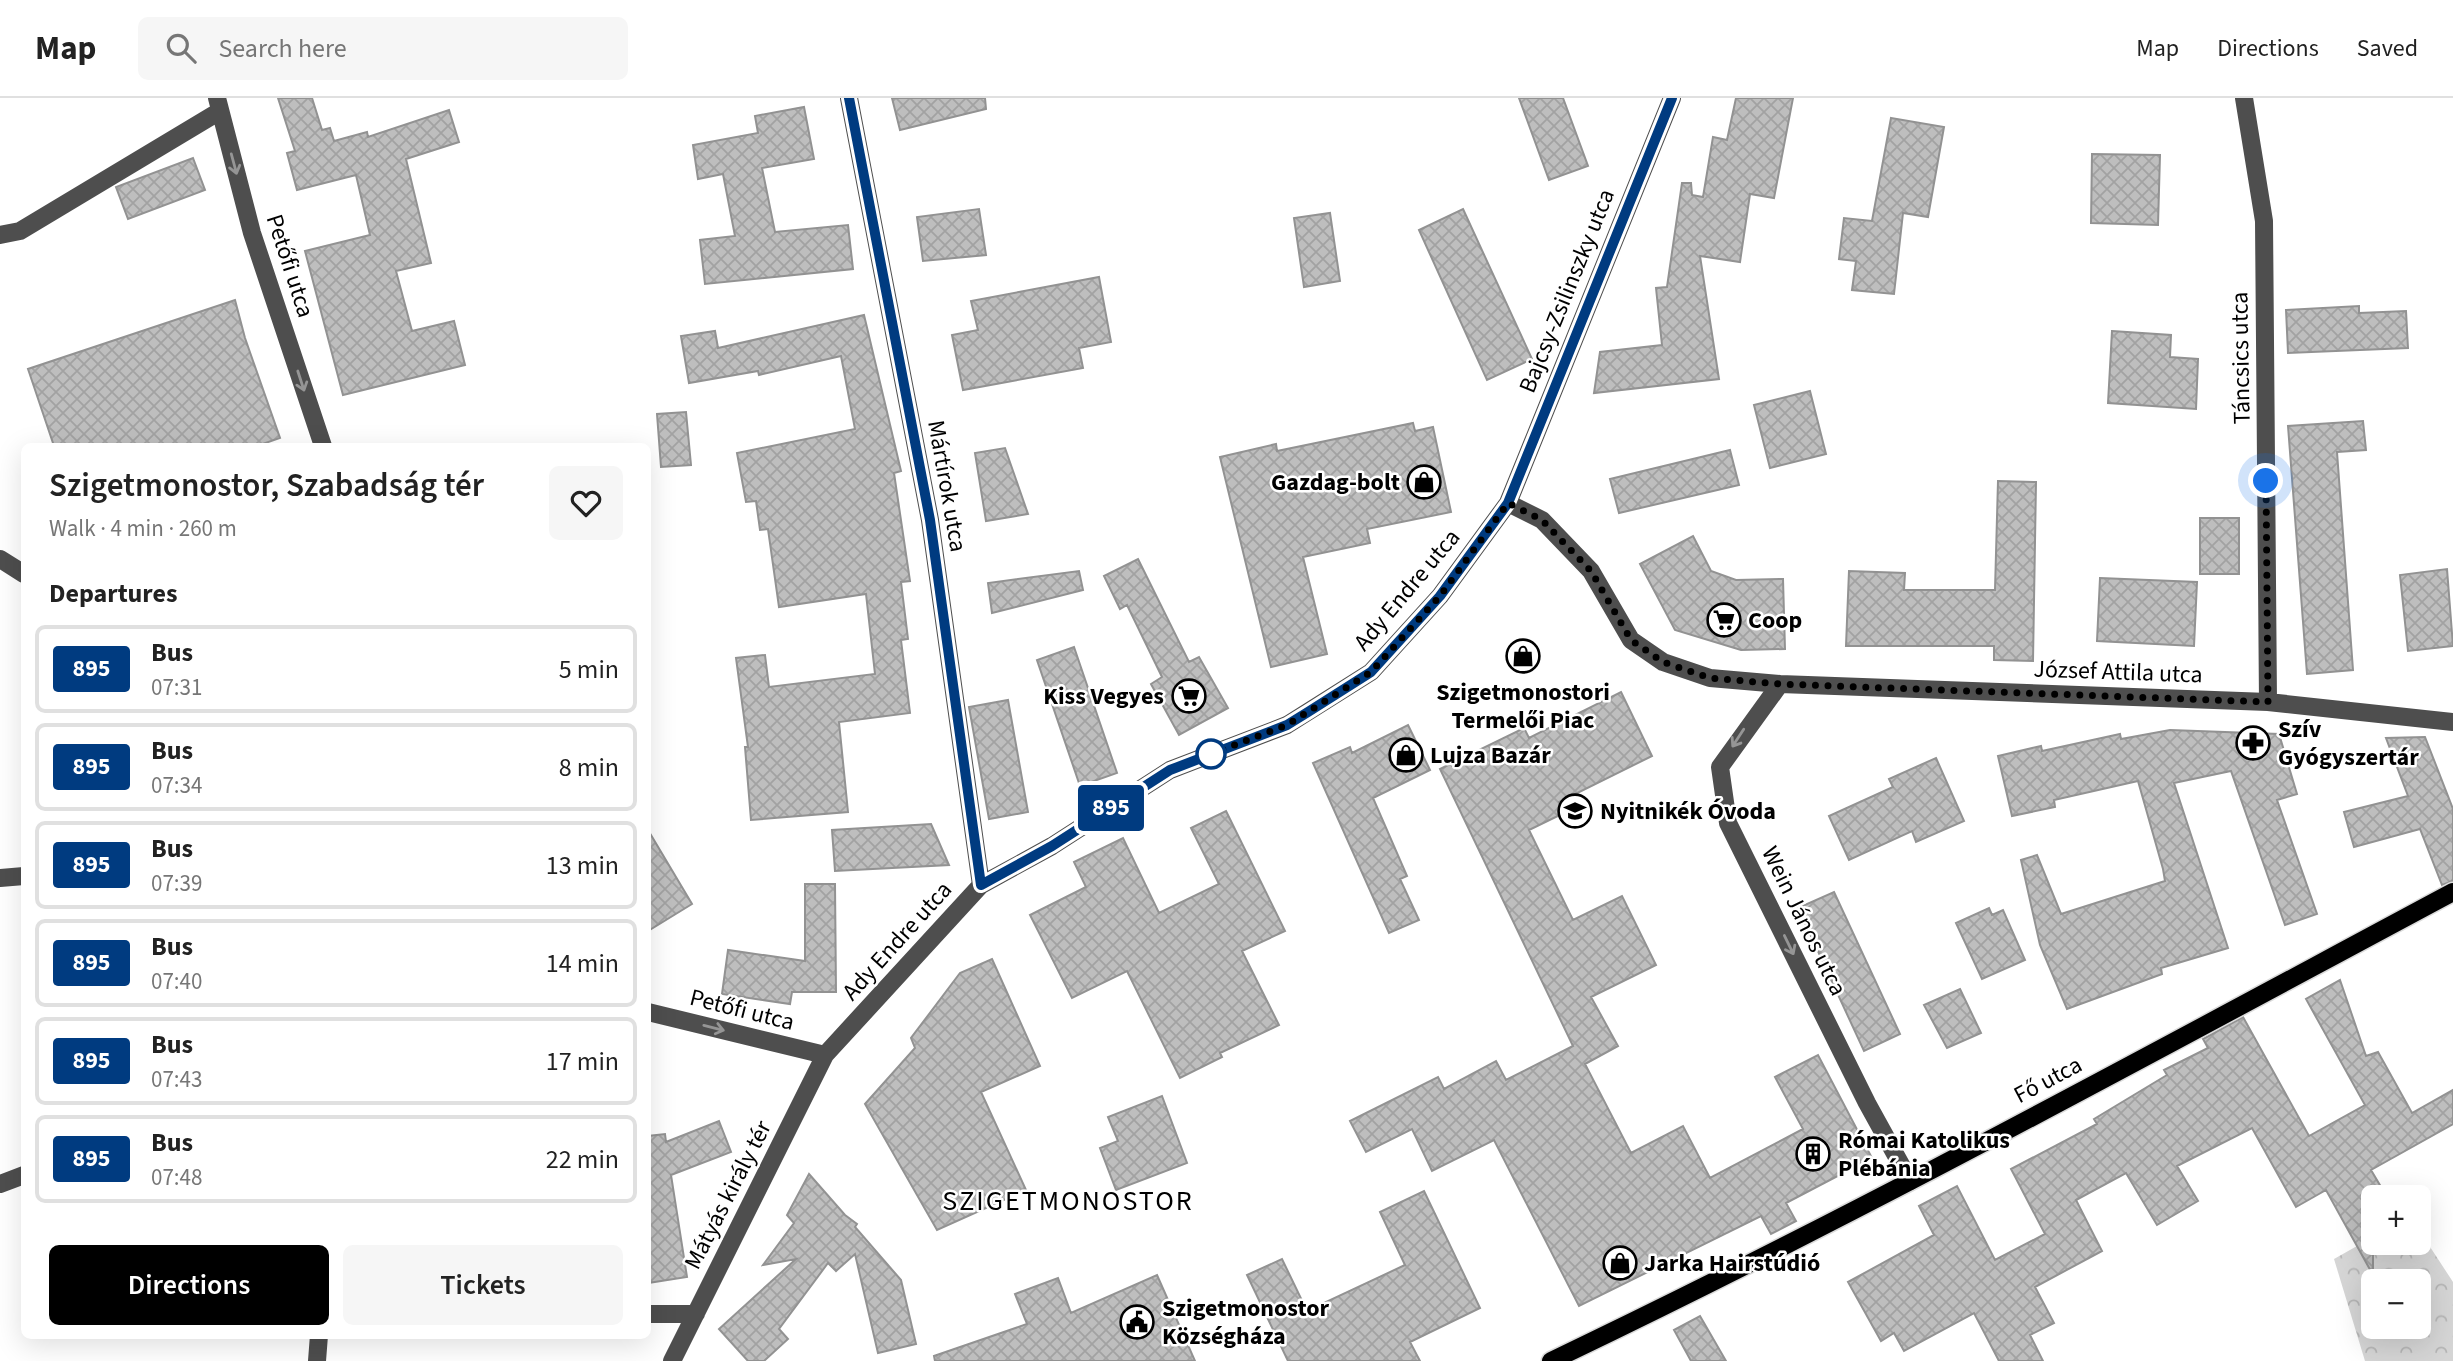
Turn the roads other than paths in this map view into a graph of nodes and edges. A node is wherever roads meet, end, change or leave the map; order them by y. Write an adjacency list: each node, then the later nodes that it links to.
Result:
1 (849, 98): 15 (street, Mártírok utca)
2 (1672, 98): 7 (street, Bajcsy-Zsilinszky utca)
3 (2244, 98): 11 (street, Táncsics utca)
4 (218, 105): 5 (street); 6 (street, Petőfi utca, one-way to 6)
5 (0, 235)
6 (322, 443)
7 (1508, 503): 10 (street, József Attila utca); 15 (street, Ady Endre utca)
8 (0, 559): 9 (street)
9 (21, 572)
10 (1780, 684): 11 (street, József Attila utca); 20 (street, Wein János utca, one-way to 20)
11 (2268, 702): 12 (street, József Attila utca)
12 (2453, 722)
13 (21, 876): 14 (street)
14 (0, 878)
15 (981, 885): 18 (street, Ady Endre utca)
16 (2453, 892): 20 (main road, Fő utca)
17 (651, 1013): 18 (street, Petőfi utca, one-way to 18)
18 (825, 1055): 23 (street, Mátyás király tér)
19 (21, 1176): 21 (street)
20 (1910, 1181): 27 (main road, Fő utca)
21 (0, 1184)
22 (651, 1314): 23 (street)
23 (696, 1314): 26 (street, Mátyás király tér)
24 (323, 1339): 25 (street)
25 (317, 1361)
26 (672, 1361)
27 (1551, 1361)

